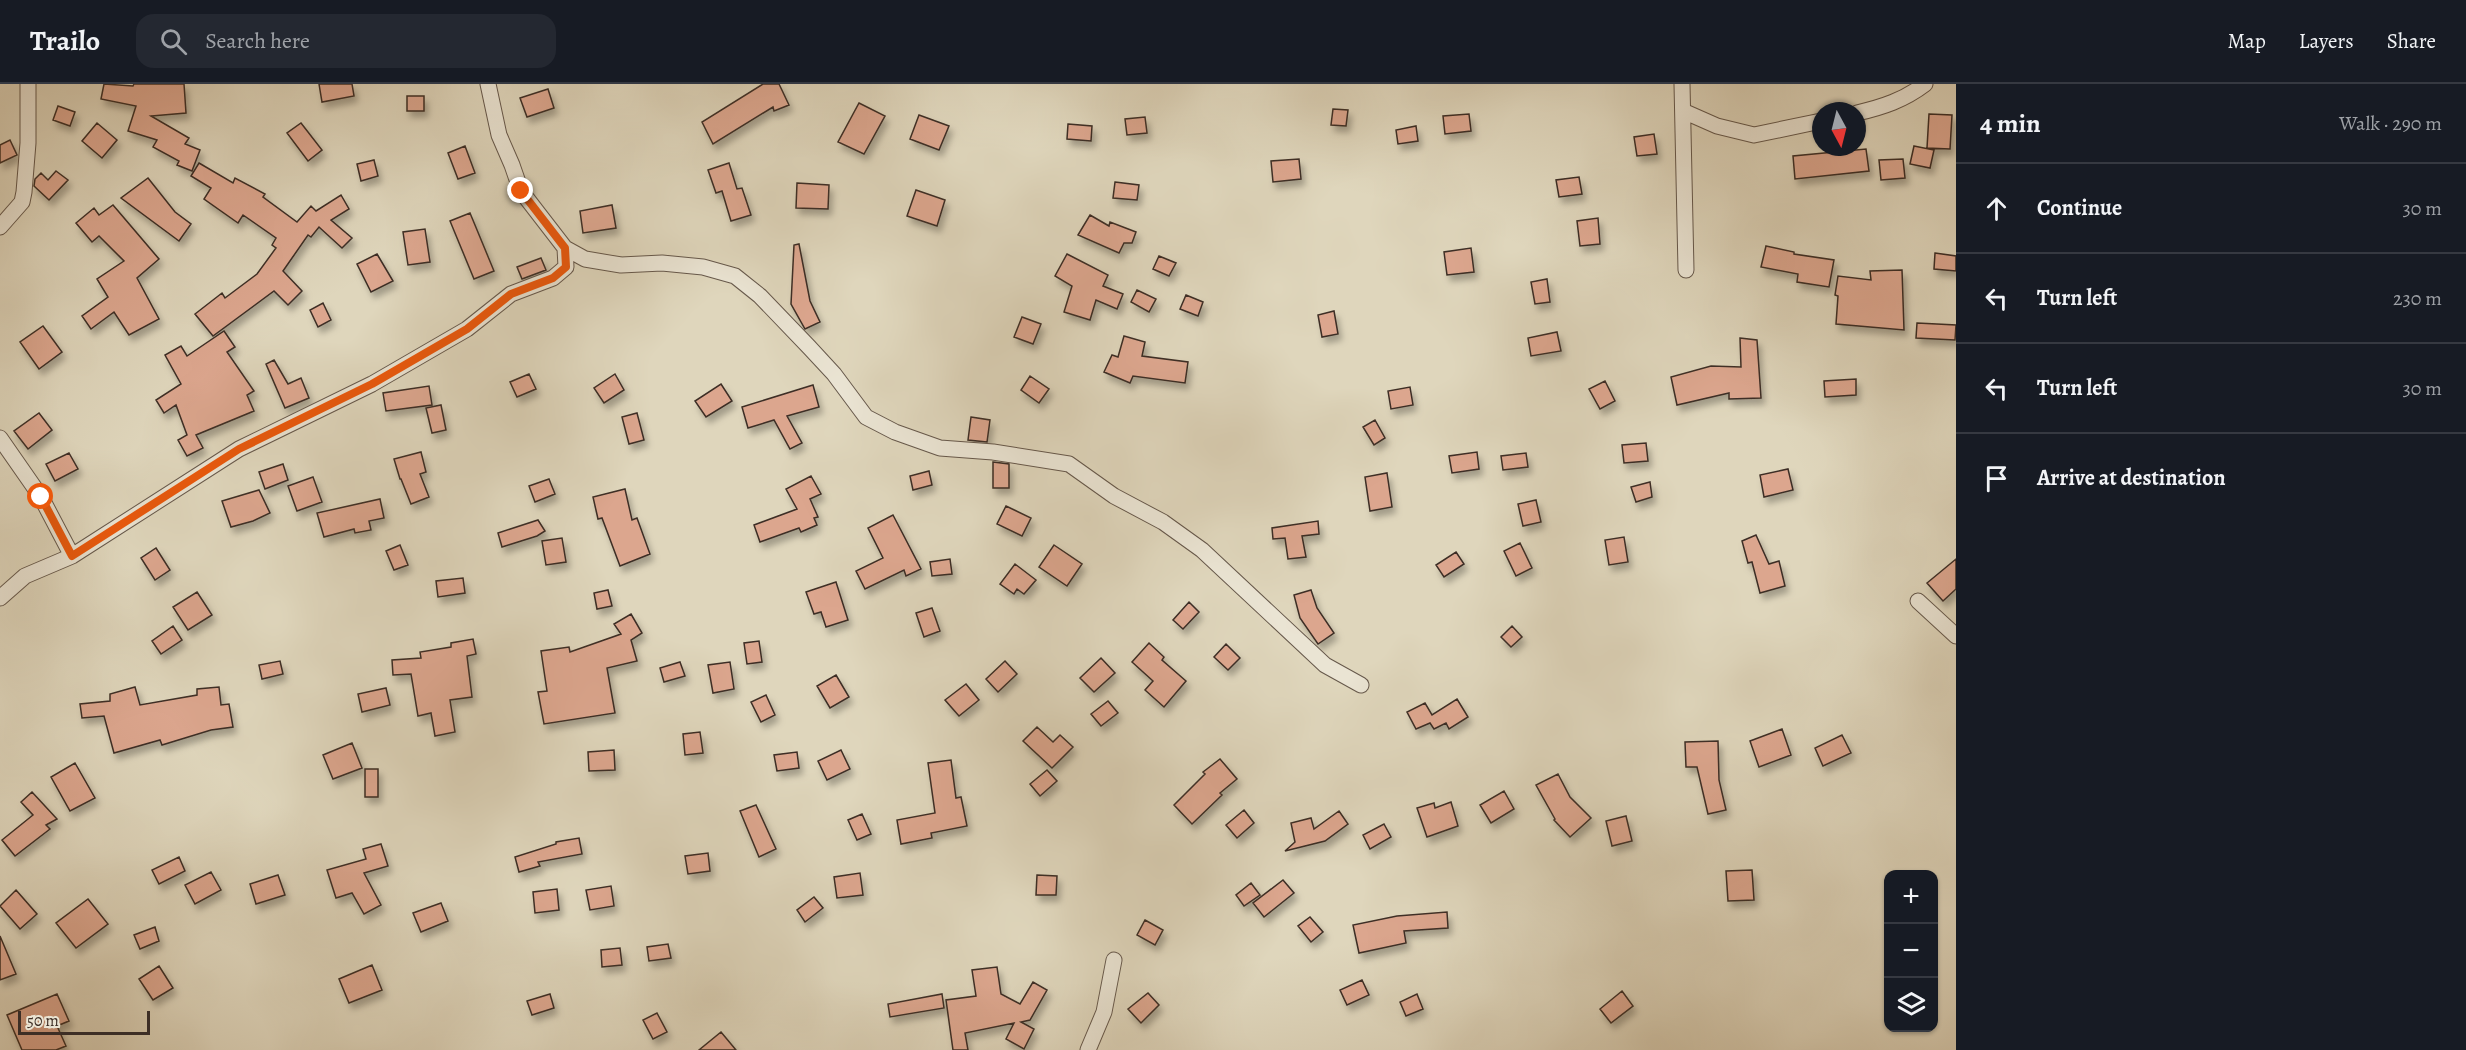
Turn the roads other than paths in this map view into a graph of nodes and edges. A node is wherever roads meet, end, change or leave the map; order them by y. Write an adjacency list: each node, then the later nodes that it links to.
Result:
1 (28, 84): 8 (street)
2 (488, 84): 9 (street)
3 (1682, 84): 5 (street)
4 (1925, 84): 6 (street)
5 (1683, 111): 7 (street); 10 (street)
6 (1866, 111)
7 (1812, 123)
8 (0, 227)
9 (565, 248): 12 (street); 16 (street)
10 (1686, 270)
11 (0, 438): 12 (street)
12 (72, 556): 13 (street)
13 (0, 598)
14 (1918, 601): 15 (street)
15 (1956, 636)
16 (1361, 685)
17 (1114, 960): 18 (street)
18 (1088, 1050)

